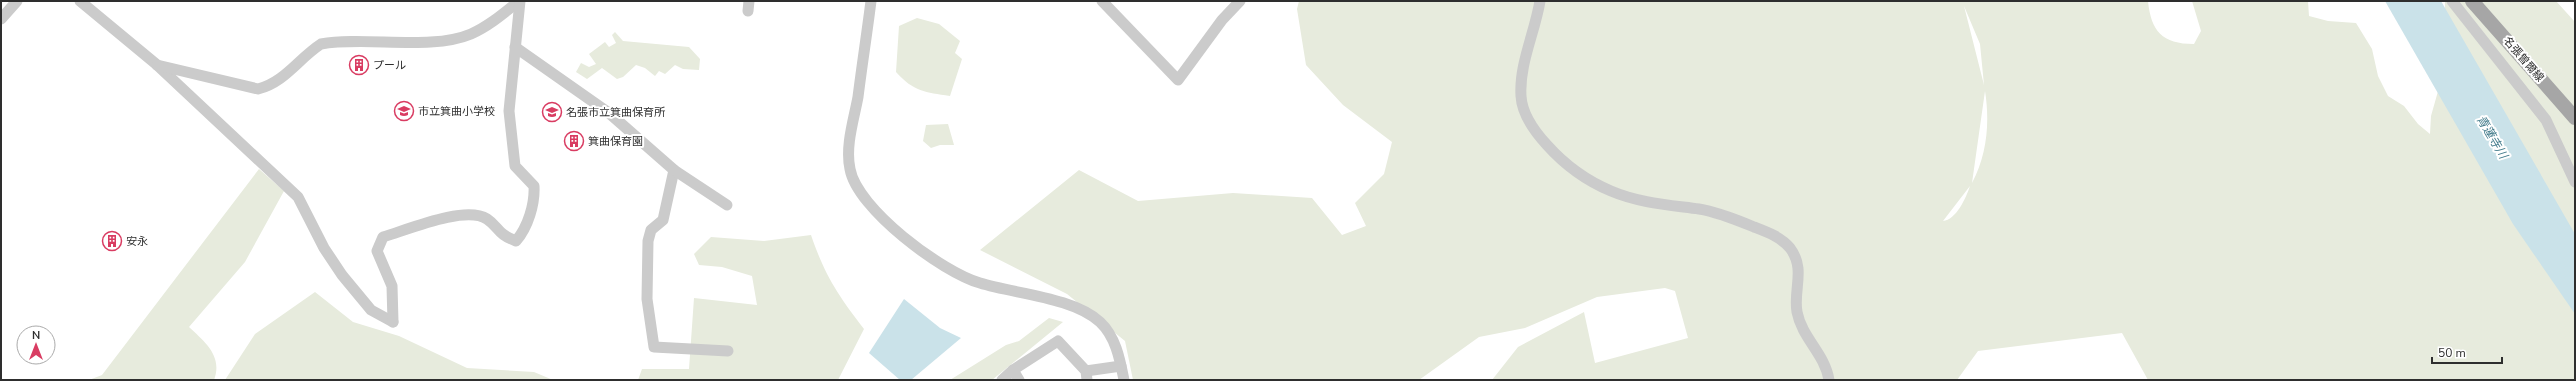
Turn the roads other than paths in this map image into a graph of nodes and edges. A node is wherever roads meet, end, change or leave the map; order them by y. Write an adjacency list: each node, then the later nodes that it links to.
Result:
1 (17, 1): 10 (street)
2 (80, 1): 12 (street)
3 (519, 1): 11 (street); 12 (street)
4 (871, 1): 18 (street)
5 (1102, 1): 6 (street)
6 (1240, 1)
7 (1540, 1): 24 (street)
8 (2452, 1): 15 (street)
9 (2472, 1): 13 (main road, 名張曽爾線)
10 (1, 19)
11 (515, 47): 12 (street); 14 (street)
12 (156, 64)
13 (2575, 118)
14 (674, 170): 16 (street); 17 (street)
15 (2575, 182)
16 (727, 205)
17 (728, 351)
18 (1121, 366): 20 (street); 23 (street)
19 (1013, 370): 20 (street); 21 (street); 22 (street)
20 (1087, 376)
21 (1002, 380)
22 (1019, 380)
23 (1124, 380)
24 (1829, 380)

